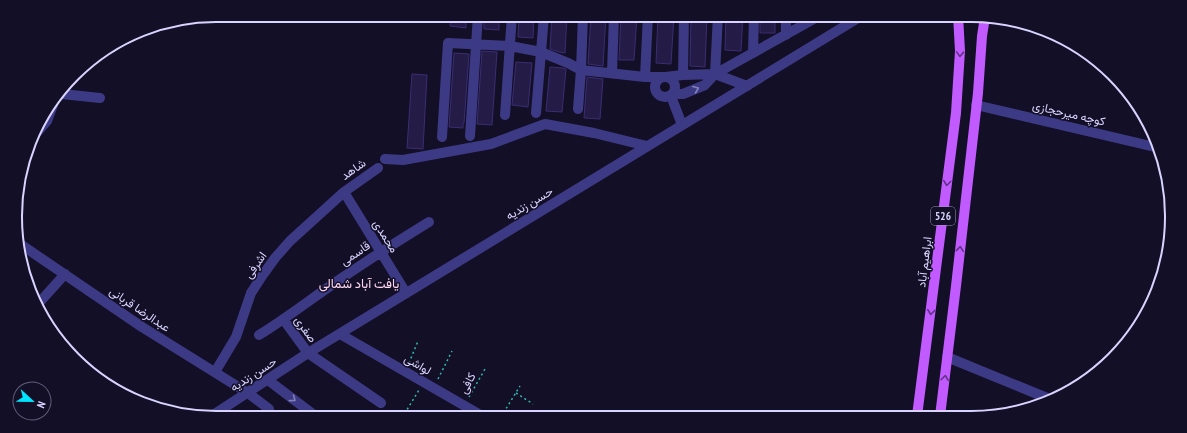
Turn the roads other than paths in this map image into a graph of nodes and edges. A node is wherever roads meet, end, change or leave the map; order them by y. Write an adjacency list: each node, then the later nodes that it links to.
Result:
1 (478, 22): 16 (street)
2 (512, 22): 17 (street)
3 (543, 22): 18 (street)
4 (583, 22): 20 (street)
5 (614, 22): 21 (street)
6 (648, 22): 24 (street)
7 (684, 22): 23 (street)
8 (718, 22): 22 (street)
9 (754, 22): 19 (street)
10 (786, 22): 15 (street)
11 (809, 22): 15 (street)
12 (852, 22): 26 (street, حسن زندیه)
13 (958, 22): 62 (main road, ابراهیم آباد / 526, one-way to 62)
14 (984, 22): 30 (main road, 526)
15 (786, 35): 19 (street)
16 (476, 43): 17 (street); 35 (street); 36 (street)
17 (510, 46): 18 (street); 33 (street)
18 (541, 52): 20 (street); 32 (street)
19 (753, 53): 22 (street)
20 (581, 70): 21 (street); 31 (street)
21 (612, 73): 24 (street)
22 (715, 74): 23 (street); 26 (street); 28 (street, one-way to 22)
23 (683, 75): 25 (street)
24 (645, 77): 25 (street)
25 (666, 77): 28 (street); 28 (street)
26 (747, 86): 34 (street, حسن زندیه)
27 (65, 94): 29 (street)
28 (672, 95): 34 (street)
29 (100, 98)
30 (976, 105): 38 (street, کوچه میرحجازی); 52 (main road, 526, one-way to 30)
31 (578, 109)
32 (536, 113)
33 (505, 114)
34 (682, 125): 37 (street, حسن زندیه)
35 (470, 136)
36 (442, 137)
37 (647, 146): 39 (street); 46 (street, حسن زندیه)
38 (1152, 146)
39 (385, 159)
40 (378, 168): 41 (street, شاهد)
41 (344, 192): 44 (street, محمدی); 53 (street, اشرفی)
42 (429, 222): 44 (street, قاسمی)
43 (25, 247): 45 (street, عبدالرضا قربانی)
44 (380, 252): 46 (street, محمدی); 48 (street, قاسمی)
45 (65, 274): 47 (street); 53 (street, عبدالرضا قربانی)
46 (406, 293): 49 (street, حسن زندیه)
47 (41, 301)
48 (284, 320): 50 (street, قاسمی); 51 (street, صفری)
49 (340, 334): 51 (street, حسن زندیه); 61 (street, لواشی)
50 (259, 335)
51 (308, 353): 54 (street, حسن زندیه); 57 (street, صفری)
52 (947, 358): 56 (street); 63 (main road, 526, one-way to 52)
53 (215, 372): 55 (street, عبدالرضا قربانی)
54 (268, 380): 55 (street, حسن زندیه); 60 (street, one-way to 60)
55 (248, 393): 58 (street, عبدالرضا قربانی); 59 (street, حسن زندیه)
56 (1044, 397)
57 (380, 403)
58 (269, 409)
59 (220, 411)
60 (309, 411)
61 (470, 411)
62 (919, 411)
63 (941, 411)

